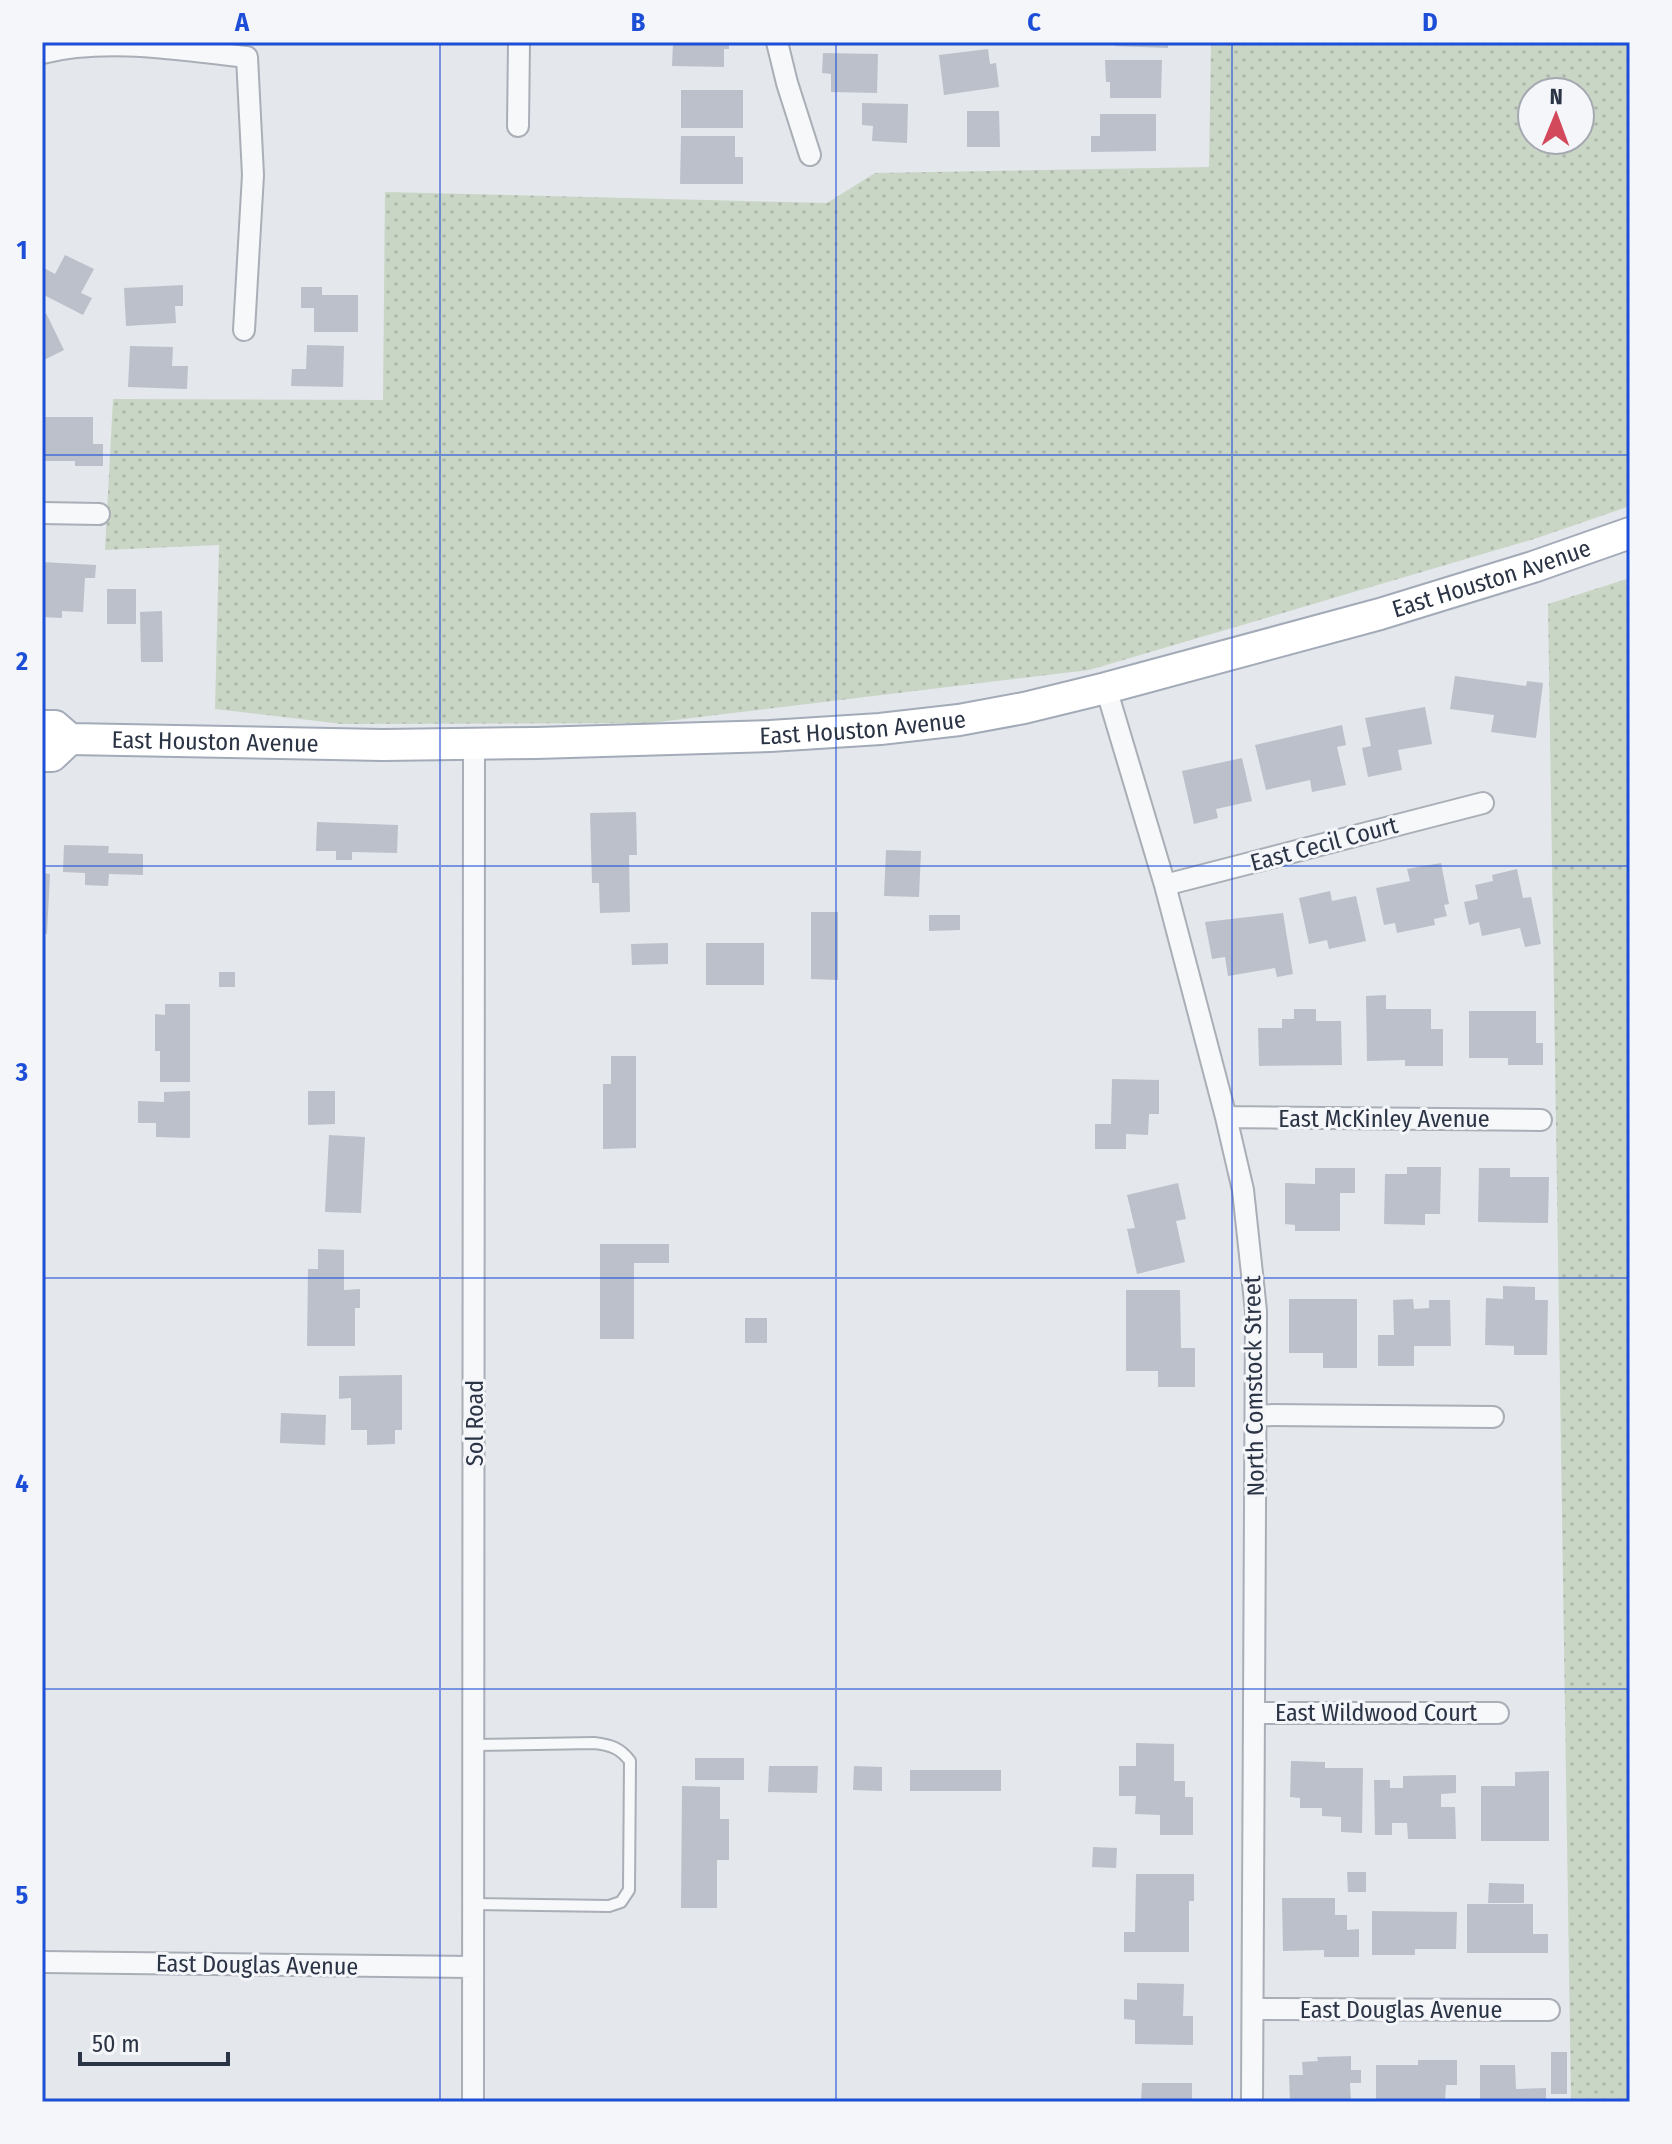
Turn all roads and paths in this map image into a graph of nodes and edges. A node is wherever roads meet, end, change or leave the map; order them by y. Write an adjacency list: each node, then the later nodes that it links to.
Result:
1 (519, 42): 4 (street)
2 (777, 42): 5 (street)
3 (42, 53): 6 (street)
4 (518, 126)
5 (810, 155)
6 (244, 330)
7 (42, 513): 8 (street)
8 (99, 514)
9 (1630, 533): 10 (main road, East Houston Avenue)
10 (1106, 688): 13 (main road, East Houston Avenue); 16 (street, North Comstock Street)
11 (42, 726): 12 (main road, East Houston Avenue)
12 (70, 739): 13 (main road, East Houston Avenue); 14 (main road)
13 (474, 744): 23 (street, Sol Road)
14 (42, 756)
15 (1483, 803): 16 (street, East Cecil Court)
16 (1165, 885): 17 (street, North Comstock Street)
17 (1226, 1117): 18 (street, East McKinley Avenue); 19 (street, North Comstock Street)
18 (1541, 1120)
19 (1256, 1415): 20 (street); 21 (street, North Comstock Street)
20 (1493, 1417)
21 (1255, 1713): 22 (street, East Wildwood Court); 27 (street, North Comstock Street)
22 (1498, 1713)
23 (474, 1745): 24 (street, Sol Road); 24 (lane)
24 (472, 1904): 26 (street, Sol Road)
25 (42, 1962): 26 (street, East Douglas Avenue)
26 (472, 1967): 29 (street, Sol Road)
27 (1253, 2009): 28 (street, East Douglas Avenue); 30 (street, North Comstock Street)
28 (1549, 2010)
29 (473, 2102)
30 (1252, 2102)

